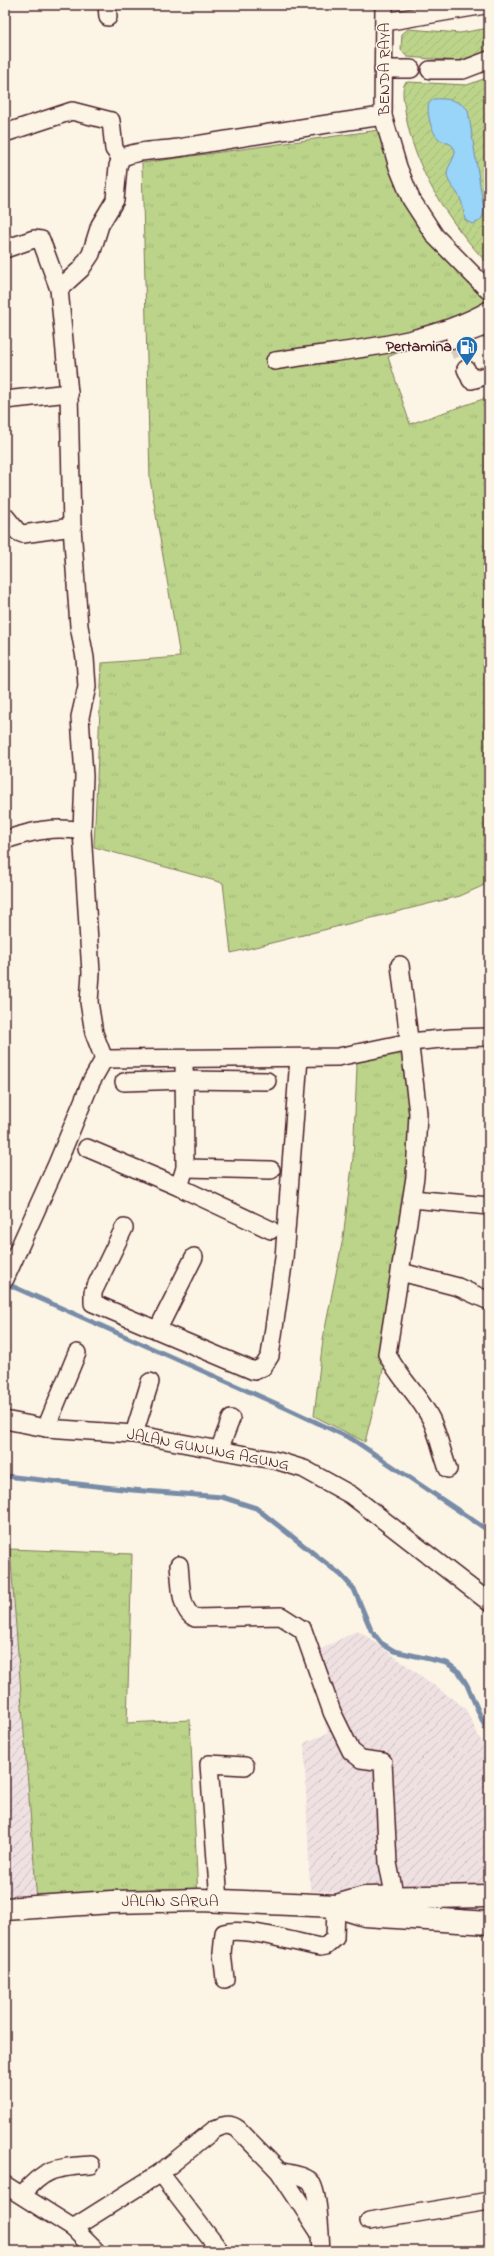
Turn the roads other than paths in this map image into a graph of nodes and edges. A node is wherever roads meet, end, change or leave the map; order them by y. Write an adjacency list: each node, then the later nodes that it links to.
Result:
1 (485, 5): 2 (street)
2 (385, 13): 4 (street, BENDA RAYA)
3 (489, 60): 6 (street)
4 (383, 69): 5 (street); 7 (street, BENDA RAYA)
5 (411, 69)
6 (430, 70)
7 (384, 116): 9 (street); 12 (street, BENDA RAYA)
8 (5, 133): 9 (street)
9 (121, 158): 11 (street)
10 (5, 249): 11 (street)
11 (58, 290): 19 (street)
12 (489, 291)
13 (489, 310): 16 (street)
14 (489, 325): 15 (street)
15 (455, 340)
16 (275, 361)
17 (466, 369): 18 (street)
18 (489, 374)
19 (69, 393): 20 (street); 22 (street)
20 (5, 400)
21 (5, 516): 22 (street)
22 (72, 526): 23 (street)
23 (82, 831): 24 (street); 29 (street)
24 (5, 840)
25 (400, 965): 27 (street)
26 (489, 1037): 27 (street)
27 (410, 1042): 28 (street); 38 (street)
28 (299, 1058): 30 (street); 46 (street)
29 (104, 1059): 30 (street); 44 (street)
30 (184, 1059): 31 (street)
31 (185, 1080): 32 (street); 33 (street); 35 (street)
32 (267, 1081)
33 (124, 1082)
34 (86, 1148): 37 (street)
35 (185, 1168): 36 (street); 37 (street)
36 (271, 1170)
37 (178, 1187): 41 (street)
38 (412, 1199): 39 (street); 43 (street)
39 (489, 1206)
40 (124, 1228): 46 (street)
41 (271, 1230)
42 (194, 1256): 46 (street)
43 (401, 1272): 45 (street); 54 (street)
44 (6, 1278)
45 (489, 1301)
46 (158, 1329)
47 (77, 1353): 51 (street)
48 (150, 1382): 52 (street)
49 (231, 1419): 53 (street)
50 (5, 1420): 51 (street, JALAN GUNUNG AGUNG)
51 (46, 1428): 52 (street, JALAN GUNUNG AGUNG)
52 (134, 1434): 53 (street, JALAN GUNUNG AGUNG)
53 (219, 1450): 56 (street, JALAN GUNUNG AGUNG)
54 (448, 1469)
55 (179, 1565): 61 (street)
56 (489, 1602)
57 (246, 1766): 59 (street)
58 (489, 1896): 61 (main road, JALAN SARUA)
59 (218, 1901): 60 (main road, JALAN SARUA); 62 (main road, JALAN SARUA)
60 (336, 1906): 61 (main road, JALAN SARUA); 64 (street)
61 (396, 1906): 63 (main road, JALAN SARUA)
62 (5, 1909)
63 (489, 1923)
64 (225, 1979)
65 (92, 2165): 68 (street)
66 (160, 2173): 71 (street); 73 (street); 74 (street)
67 (5, 2185): 68 (street)
68 (22, 2195): 71 (street)
69 (489, 2201): 70 (street)
70 (369, 2221)
71 (74, 2228): 72 (street)
72 (96, 2251)
73 (220, 2251)
74 (320, 2251)

